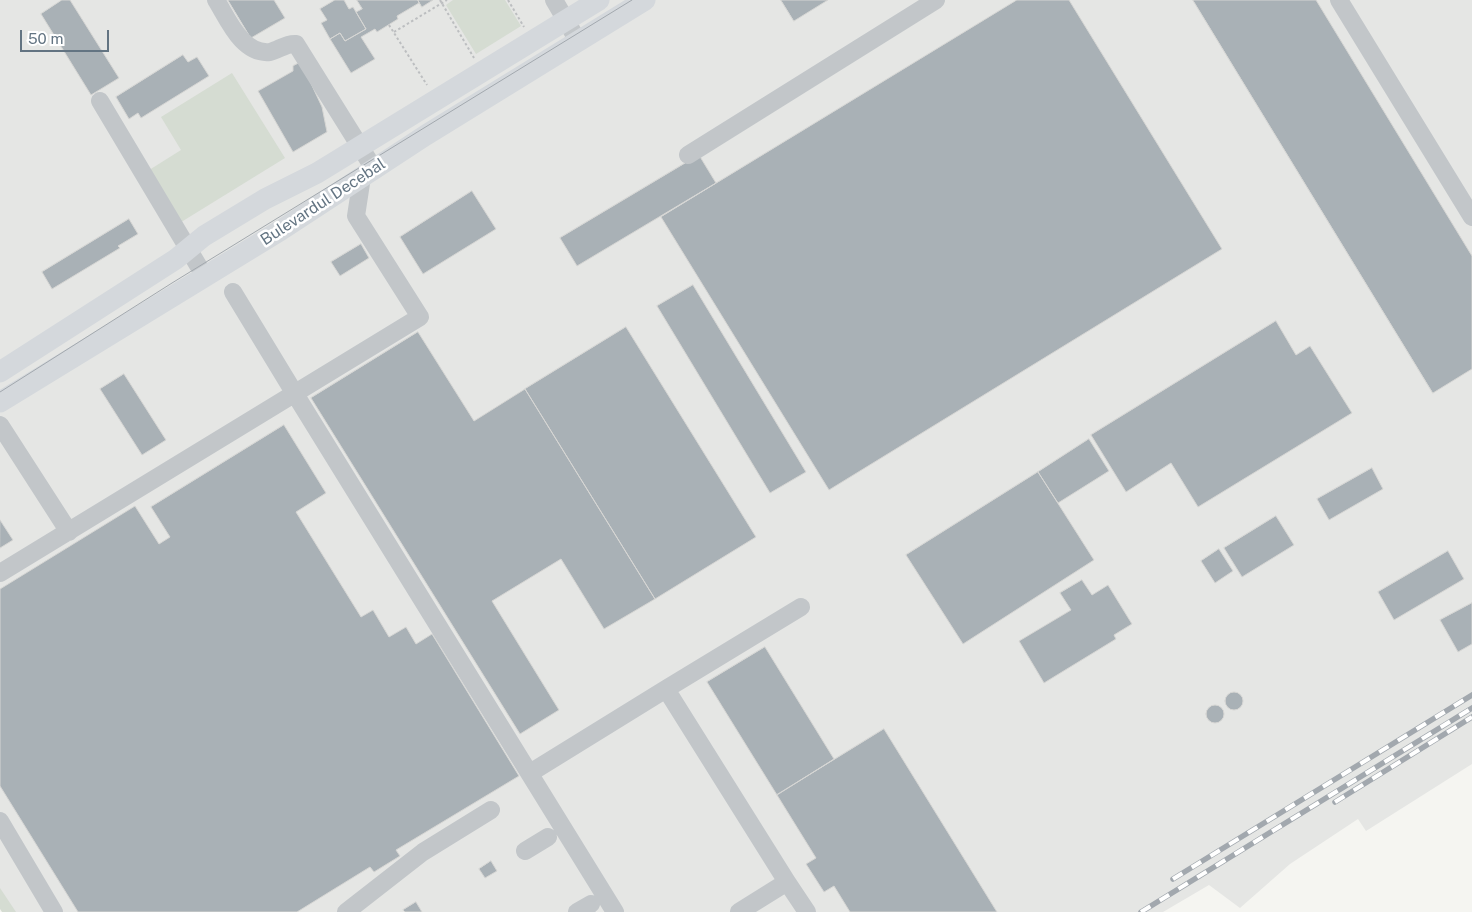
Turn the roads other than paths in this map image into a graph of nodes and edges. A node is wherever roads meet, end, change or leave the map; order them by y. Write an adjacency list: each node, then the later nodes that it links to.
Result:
1 (216, 0): 10 (lane)
2 (554, 0): 7 (lane)
3 (599, 0): 7 (main road, Bulevardul Decebal)
4 (645, 0): 8 (main road, Bulevardul Decebal)
5 (936, 0): 11 (lane)
6 (1339, 0): 13 (lane)
7 (566, 20): 8 (lane); 10 (main road, Bulevardul Decebal)
8 (578, 41): 12 (main road, Bulevardul Decebal)
9 (100, 100): 14 (lane)
10 (360, 146): 12 (lane); 14 (main road, Bulevardul Decebal)
11 (688, 155)
12 (368, 173): 15 (main road, Bulevardul Decebal); 18 (lane)
13 (1472, 218)
14 (189, 249): 15 (lane); 17 (main road, Bulevardul Decebal)
15 (205, 276): 19 (main road, Bulevardul Decebal)
16 (233, 292): 18 (lane)
17 (0, 372)
18 (295, 394): 21 (lane); 25 (lane)
19 (5, 398): 20 (lane)
20 (4, 431): 21 (lane)
21 (69, 532): 22 (lane)
22 (0, 573)
23 (801, 607): 24 (lane)
24 (666, 689): 25 (lane); 30 (lane)
25 (530, 773): 33 (lane)
26 (491, 810): 32 (lane)
27 (0, 821): 31 (lane)
28 (548, 837): 29 (lane)
29 (525, 851)
30 (787, 882): 34 (lane); 35 (lane)
31 (54, 912)
32 (346, 912)
33 (615, 912)
34 (739, 912)
35 (807, 912)

